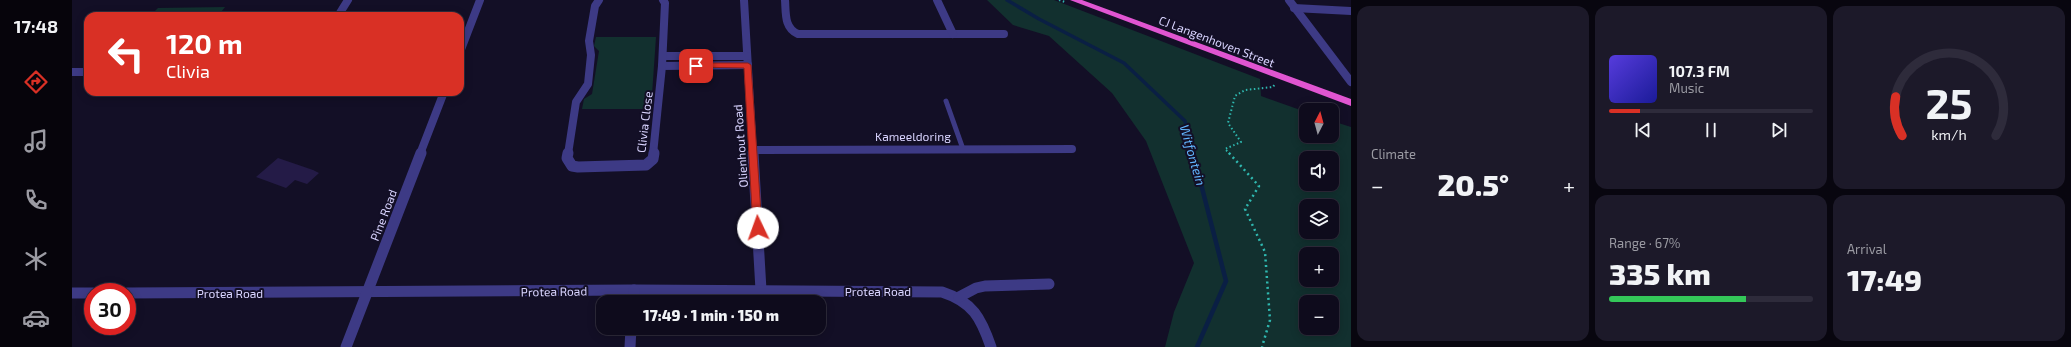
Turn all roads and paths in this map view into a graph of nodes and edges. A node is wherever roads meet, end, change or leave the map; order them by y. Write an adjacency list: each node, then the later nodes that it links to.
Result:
1 (348, 0): 12 (street)
2 (480, 0): 15 (street)
3 (599, 0): 17 (street, Clivia Close)
4 (663, 0): 17 (street, Clivia Close)
5 (744, 0): 16 (street, Olienhout Road)
6 (785, 0): 13 (street)
7 (937, 0): 13 (street)
8 (1074, 0): 24 (highway, CJ Langenhoven Street)
9 (1289, 0): 10 (street)
10 (1294, 8): 11 (street); 20 (street)
11 (1351, 11)
12 (340, 12)
13 (953, 34): 14 (street)
14 (1004, 34)
15 (464, 42)
16 (747, 60): 17 (street); 27 (street, Olienhout Road)
17 (663, 61)
18 (72, 72): 19 (street)
19 (84, 72)
20 (1351, 82)
21 (1275, 84): 41 (path)
22 (442, 96): 33 (street, Pine Road)
23 (946, 101): 25 (lane)
24 (1351, 103)
25 (963, 149): 26 (street, Kameeldoring); 27 (street, Kameeldoring)
26 (1072, 149)
27 (754, 150): 29 (street, Olienhout Road)
28 (1049, 284): 36 (street)
29 (761, 290): 34 (street, Protea Road); 36 (street, Protea Road)
30 (72, 293): 31 (street)
31 (84, 293)
32 (136, 293): 33 (street, Protea Road)
33 (366, 293): 35 (street, Protea Road); 38 (street, Pine Road)
34 (655, 295)
35 (596, 296)
36 (959, 297): 40 (street)
37 (631, 335): 39 (street)
38 (346, 347)
39 (630, 347)
40 (991, 347)
41 (1262, 347)

